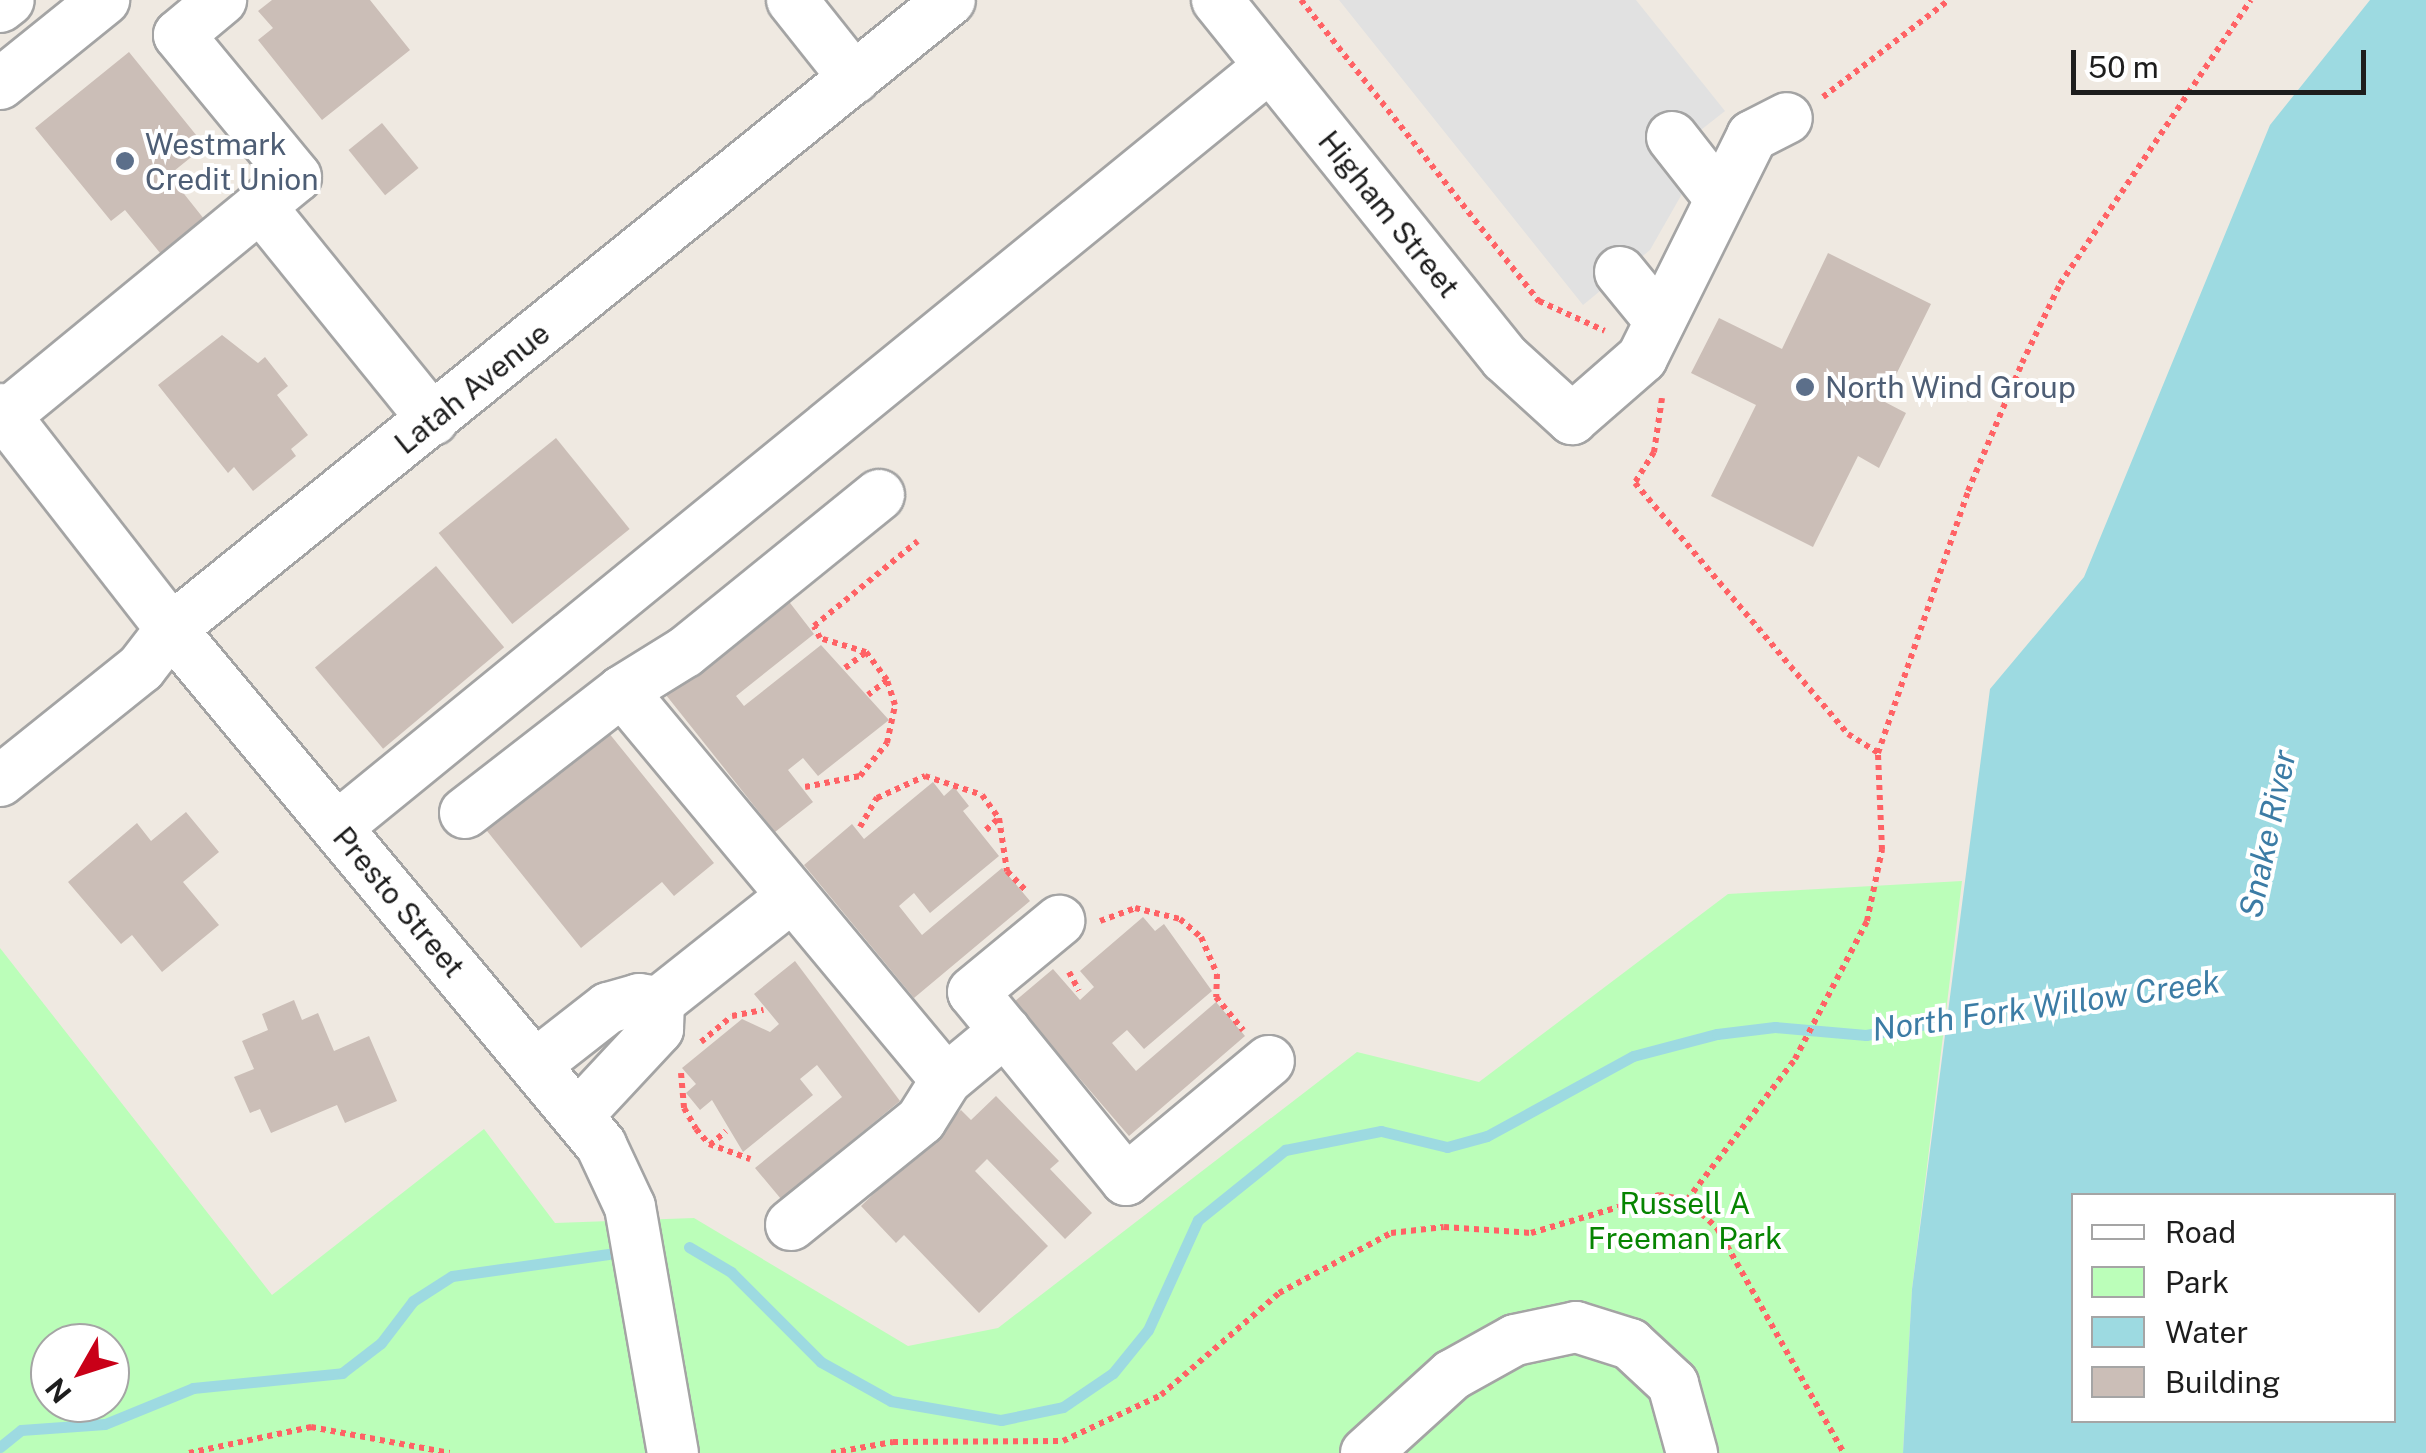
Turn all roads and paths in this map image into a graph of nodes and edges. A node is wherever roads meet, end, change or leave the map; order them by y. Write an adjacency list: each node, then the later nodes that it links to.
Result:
1 (9, 0): 9 (street)
2 (104, 0): 12 (street)
3 (222, 0): 16 (street)
4 (792, 0): 11 (street)
5 (950, 0): 11 (street, Latah Avenue)
6 (1217, 0): 10 (street, Higham Street)
7 (1949, 0): 13 (path)
8 (2251, 0): 51 (path)
9 (0, 7)
10 (1270, 66): 18 (street, Higham Street); 33 (street)
11 (854, 78): 20 (street, Latah Avenue)
12 (0, 84)
13 (1787, 118): 15 (street)
14 (1672, 136): 15 (street)
15 (1719, 197): 18 (street)
16 (260, 206): 19 (street); 20 (street)
17 (1620, 272): 18 (street)
18 (1660, 322)
19 (3, 412): 23 (street, Presto Street)
20 (433, 420): 23 (street, Latah Avenue)
21 (879, 495): 27 (street)
22 (918, 541): 24 (path)
23 (170, 628): 29 (street, Latah Avenue); 33 (street, Presto Street)
24 (866, 652): 25 (path); 26 (path)
25 (846, 668)
26 (887, 680): 28 (path); 30 (path)
27 (622, 691): 31 (street); 36 (street)
28 (868, 695)
29 (0, 781)
30 (806, 788)
31 (465, 813)
32 (999, 818): 34 (path); 35 (path); 37 (path)
33 (337, 827): 44 (street, Presto Street)
34 (860, 827)
35 (986, 830)
36 (789, 899): 39 (street); 46 (street)
37 (1063, 927): 38 (path); 41 (street); 42 (path)
38 (1079, 991)
39 (659, 1002): 44 (street); 47 (street)
40 (763, 1010): 43 (path)
41 (1005, 1030): 42 (street); 46 (street)
42 (1261, 1052)
43 (687, 1054)
44 (535, 1064): 47 (street, Presto Street)
45 (683, 1064): 49 (path)
46 (946, 1080): 52 (street)
47 (577, 1116): 55 (street, Presto Street)
48 (726, 1130): 49 (path)
49 (710, 1144): 50 (path)
50 (750, 1160)
51 (1687, 1200): 56 (path); 59 (path)
52 (791, 1225)
53 (189, 1453): 54 (path)
54 (450, 1453)
55 (673, 1453)
56 (831, 1453)
57 (1366, 1453): 58 (street)
58 (1692, 1453)
59 (1844, 1453)

